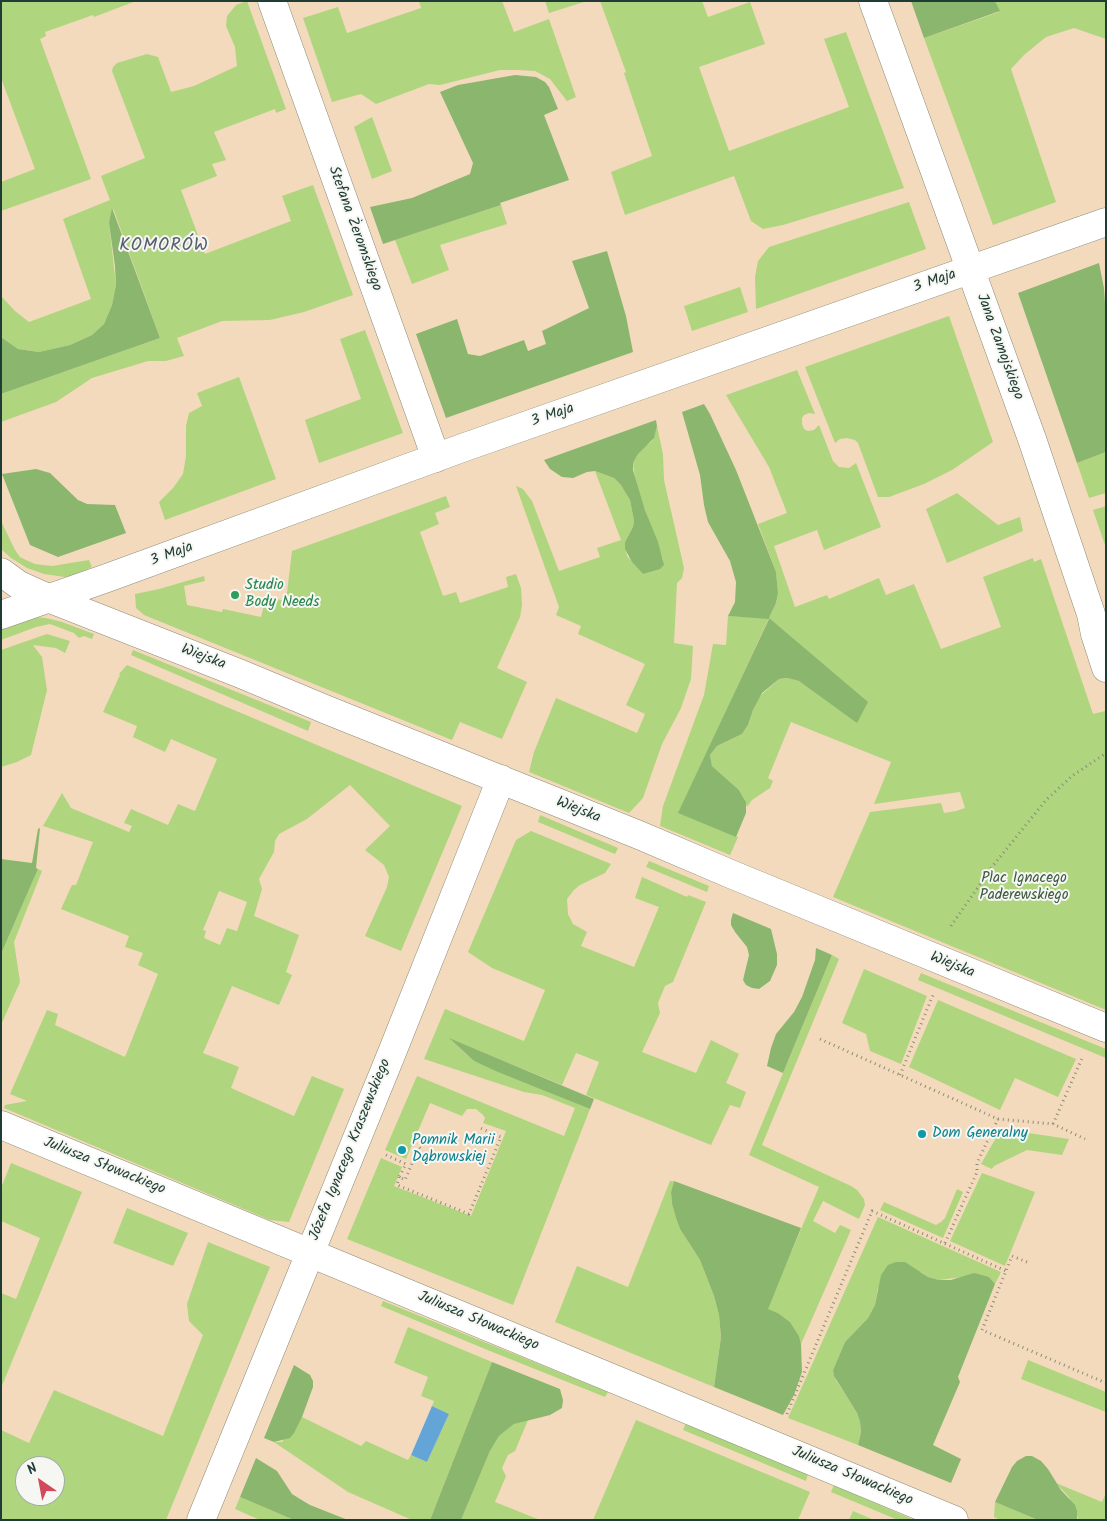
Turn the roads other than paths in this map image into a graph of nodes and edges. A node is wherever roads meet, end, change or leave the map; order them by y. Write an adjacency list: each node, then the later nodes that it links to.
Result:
1 (272, 1): 5 (street, Stefana Żeromskiego)
2 (873, 1): 4 (street, Jana Zamojskiego)
3 (1106, 222): 4 (street, 3 Maja)
4 (971, 270): 5 (street, 3 Maja); 9 (street, Jana Zamojskiego)
5 (436, 458): 7 (street, 3 Maja)
6 (1, 572): 7 (street, Wiejska)
7 (48, 598): 8 (street, 3 Maja); 10 (street, Wiejska)
8 (1, 615)
9 (1106, 668)
10 (501, 779): 11 (street, Wiejska); 13 (street, Józefa Ignacego Kraszewskiego)
11 (1106, 1028)
12 (1, 1125): 13 (street, Juliusza Słowackiego)
13 (309, 1252): 14 (street, Józefa Ignacego Kraszewskiego); 15 (street, Juliusza Słowackiego)
14 (200, 1520)
15 (954, 1520)

